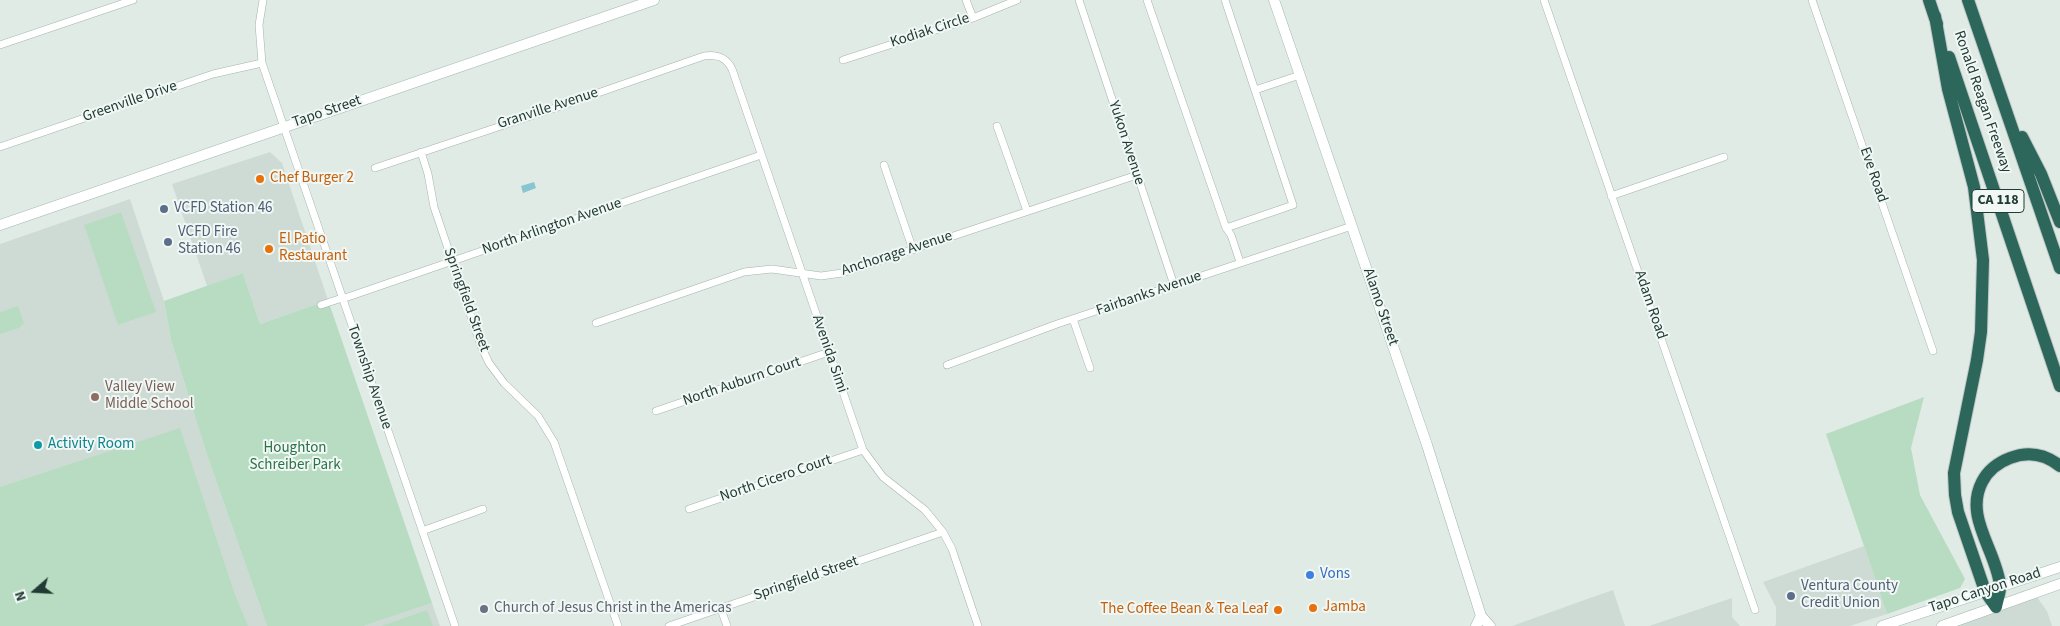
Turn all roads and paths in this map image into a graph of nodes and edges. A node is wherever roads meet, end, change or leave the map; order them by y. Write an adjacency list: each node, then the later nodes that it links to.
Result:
1 (133, 0): 16 (street)
2 (263, 0): 19 (street, Township Avenue)
3 (654, 0): 24 (main road, Tapo Street)
4 (966, 0): 15 (street)
5 (1017, 0): 15 (street, Kodiak Circle)
6 (1079, 0): 31 (street, Yukon Avenue)
7 (1146, 0): 37 (street)
8 (1225, 0): 21 (street)
9 (1274, 0): 20 (main road, Alamo Street)
10 (1544, 0): 32 (street, Adam Road)
11 (1812, 0): 48 (street, Eve Road)
12 (1929, 0): 14 (highway, Ronald Reagan Freeway / CA 118)
13 (1968, 0): 22 (highway, Ronald Reagan Freeway / CA 118)
14 (1935, 16): 52 (highway, Ronald Reagan Freeway / CA 118); 63 (highway)
15 (972, 18): 18 (street, Kodiak Circle)
16 (0, 45)
17 (722, 57): 26 (street, Granville Avenue); 27 (street, Avenida Simi)
18 (843, 60)
19 (262, 63): 24 (street, Township Avenue); 25 (street, Greenville Drive)
20 (1300, 75): 21 (street); 36 (main road, Alamo Street)
21 (1255, 90): 37 (street)
22 (2000, 95): 34 (highway); 41 (highway, Ronald Reagan Freeway / CA 118)
23 (997, 126): 33 (street)
24 (283, 127): 35 (main road, Tapo Street); 44 (street, Township Avenue)
25 (0, 147)
26 (421, 152): 30 (street, Granville Avenue); 39 (street, Springfield Street)
27 (761, 155): 39 (street, North Arlington Avenue); 42 (street, Avenida Simi)
28 (1724, 157): 32 (street)
29 (884, 165): 38 (street)
30 (374, 168)
31 (1137, 175): 33 (street, Anchorage Avenue); 43 (street, Yukon Avenue)
32 (1611, 196): 66 (street, Adam Road)
33 (1026, 211): 38 (street, Anchorage Avenue)
34 (2060, 222)
35 (0, 225)
36 (1352, 226): 40 (street, Fairbanks Avenue); 67 (main road, Alamo Street)
37 (1226, 228): 40 (street)
38 (913, 250): 42 (street, Anchorage Avenue)
39 (452, 262): 44 (street, North Arlington Avenue); 69 (street, Springfield Street)
40 (1240, 262): 43 (street, Fairbanks Avenue)
41 (2060, 268)
42 (802, 274): 47 (street, Anchorage Avenue); 49 (street, Avenida Simi)
43 (1174, 285): 46 (street, Fairbanks Avenue)
44 (342, 298): 45 (street, North Arlington Avenue); 58 (street, Township Avenue)
45 (321, 305)
46 (1073, 320): 50 (street, Fairbanks Avenue); 51 (street)
47 (596, 323)
48 (1933, 351)
49 (829, 352): 53 (street, North Auburn Court); 54 (street, Avenida Simi)
50 (947, 365)
51 (1090, 368)
52 (2060, 386)
53 (656, 411)
54 (863, 450): 57 (street, North Cicero Court); 59 (street, Avenida Simi)
55 (2060, 466): 62 (highway)
56 (483, 509): 58 (street)
57 (690, 509)
58 (422, 531): 68 (street, Township Avenue)
59 (943, 532): 65 (street, Springfield Street); 72 (street, Avenida Simi)
60 (2060, 566): 62 (main road, Tapo Canyon Road)
61 (2060, 584): 64 (main road, Tapo Canyon Road)
62 (2001, 586): 63 (main road, Tapo Canyon Road); 64 (highway)
63 (1985, 591): 64 (highway); 75 (main road, Tapo Canyon Road)
64 (1996, 607): 76 (main road, Tapo Canyon Road)
65 (721, 609): 70 (street, Springfield Street); 71 (street)
66 (1755, 610)
67 (1481, 616): 73 (main road); 74 (main road, Alamo Street)
68 (454, 626)
69 (618, 626)
70 (669, 626)
71 (727, 626)
72 (978, 626)
73 (1476, 626)
74 (1490, 626)
75 (1882, 626)
76 (1942, 626)

